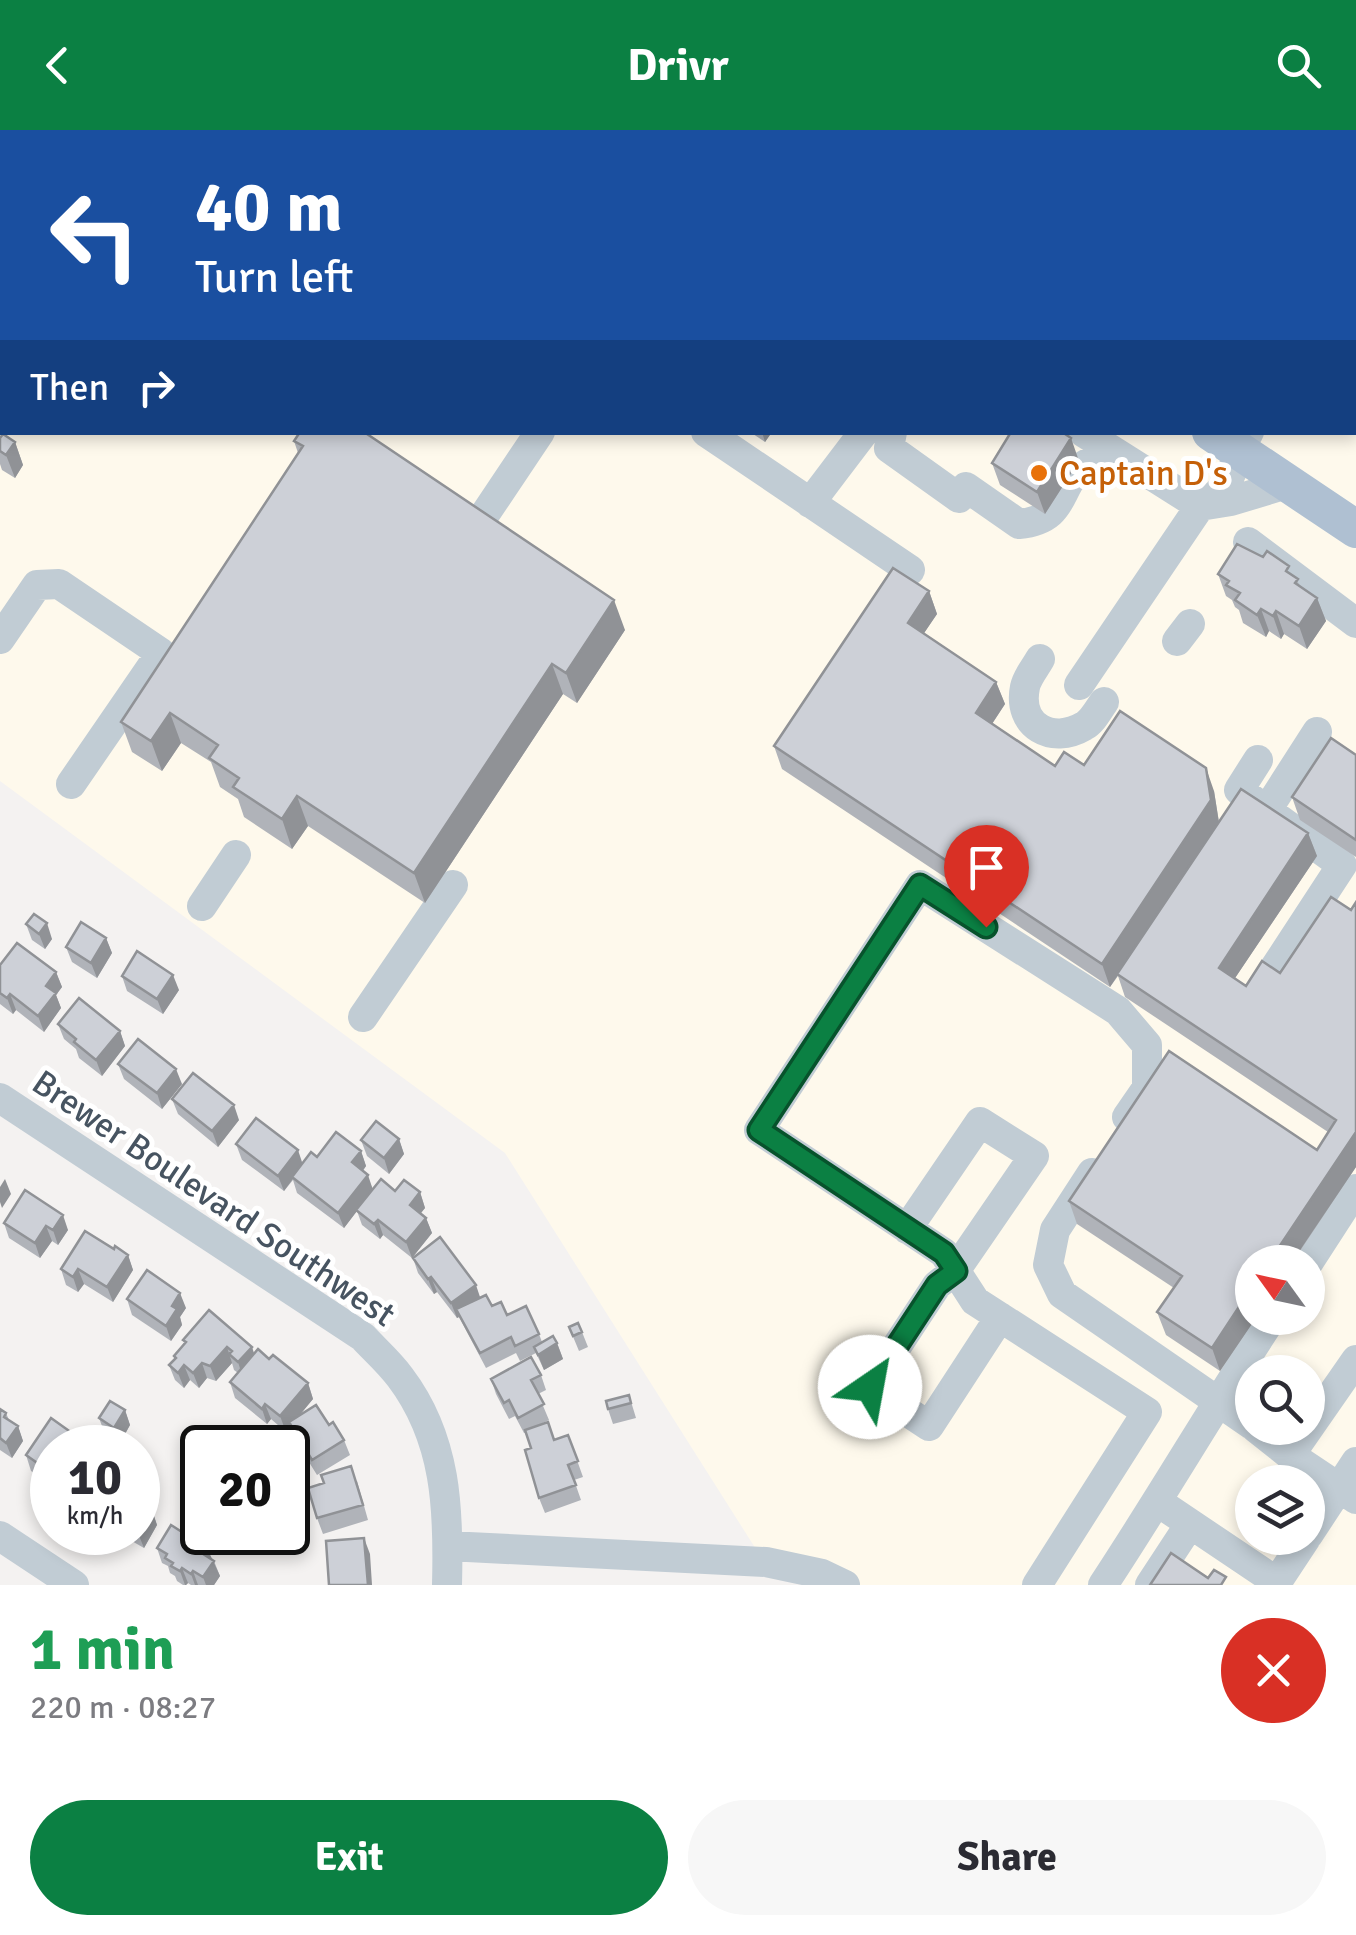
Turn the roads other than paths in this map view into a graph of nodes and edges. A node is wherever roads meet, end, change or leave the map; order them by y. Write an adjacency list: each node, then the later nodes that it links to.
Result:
1 (538, 435): 11 (street)
2 (710, 435): 9 (street)
3 (862, 435): 9 (street)
4 (891, 435): 6 (street)
5 (1232, 438): 7 (main road); 10 (street)
6 (1092, 446): 10 (street); 15 (street)
7 (1287, 484): 10 (street); 12 (main road)
8 (456, 498): 11 (street)
9 (810, 503): 16 (street)
10 (1200, 506): 19 (street)
11 (483, 517): 13 (street)
12 (1356, 529)
13 (511, 536)
14 (1248, 542): 17 (street)
15 (1033, 547)
16 (910, 570)
17 (1356, 622)
18 (0, 638): 22 (street)
19 (1040, 659)
20 (1317, 732): 23 (street)
21 (1258, 760): 23 (street)
22 (72, 784)
23 (1267, 810): 27 (street)
24 (236, 855): 26 (street)
25 (453, 884): 28 (street)
26 (202, 906)
27 (1274, 969)
28 (364, 1016)
29 (0, 1098): 47 (street, Brewer Boulevard Southwest)
30 (1356, 1189): 32 (street)
31 (908, 1229): 33 (street); 33 (street); 37 (street)
32 (1320, 1245)
33 (956, 1271): 34 (street); 34 (street)
34 (1000, 1317): 54 (street)
35 (1261, 1335): 37 (street)
36 (1356, 1360): 40 (street)
37 (1218, 1400): 38 (street); 43 (street)
38 (1235, 1412)
39 (1277, 1445): 40 (street)
40 (1290, 1456): 42 (street)
41 (1356, 1462): 42 (street)
42 (1347, 1494): 44 (street)
43 (1158, 1502): 45 (street); 55 (street)
44 (1325, 1517)
45 (1190, 1524): 48 (street); 56 (street)
46 (0, 1536): 51 (street)
47 (448, 1546): 52 (street, Brewer Boulevard Southwest); 53 (street)
48 (1235, 1554)
49 (1236, 1555): 50 (street)
50 (1295, 1555)
51 (74, 1585)
52 (447, 1585)
53 (844, 1585)
54 (1037, 1585)
55 (1103, 1585)
56 (1150, 1585)

